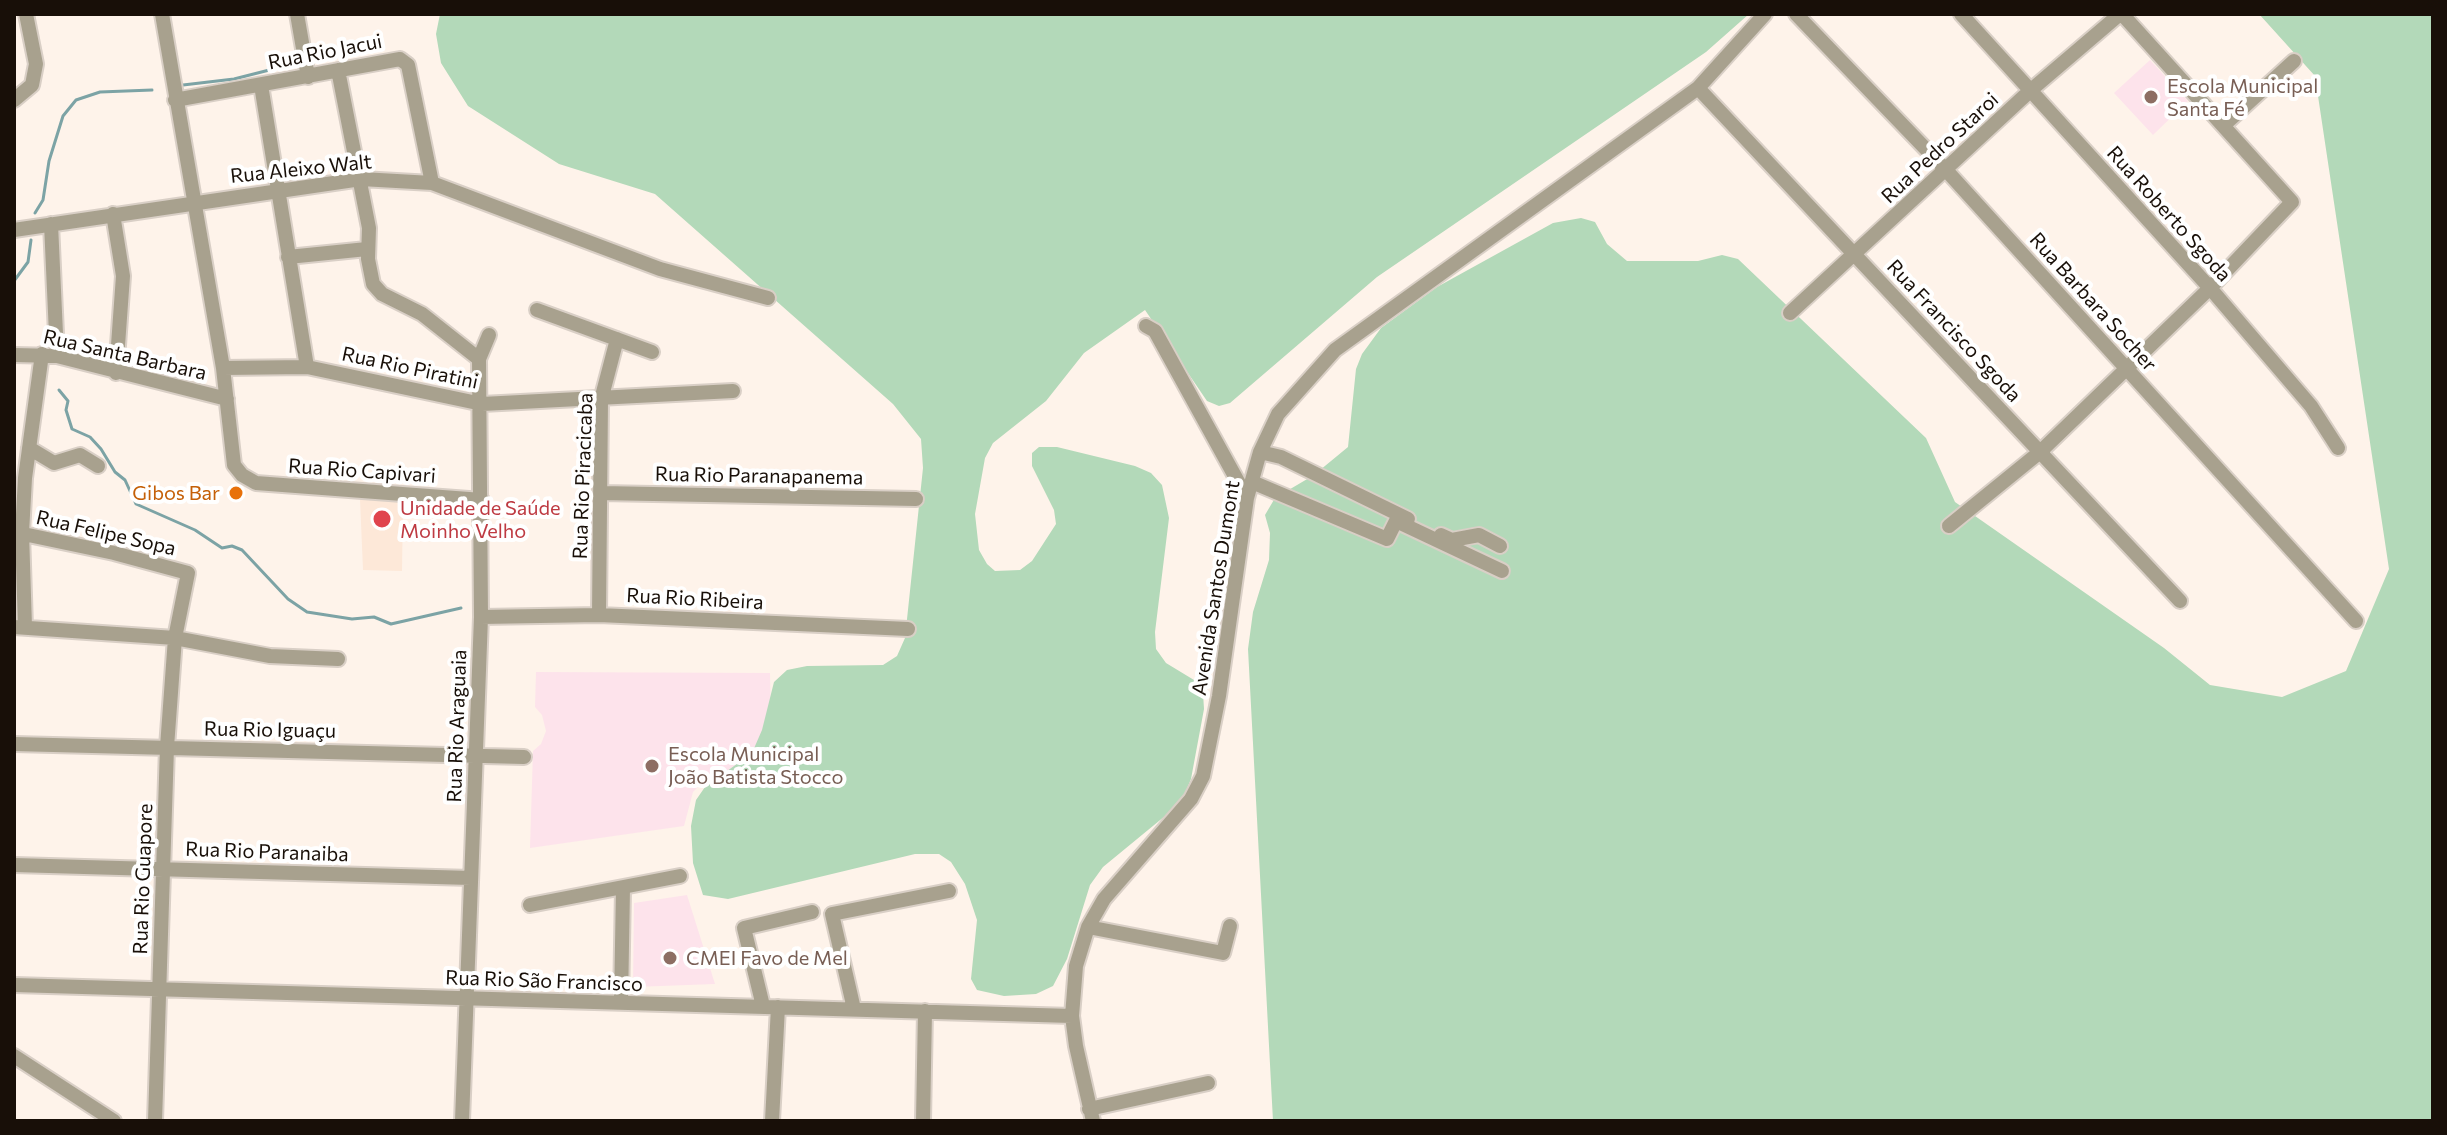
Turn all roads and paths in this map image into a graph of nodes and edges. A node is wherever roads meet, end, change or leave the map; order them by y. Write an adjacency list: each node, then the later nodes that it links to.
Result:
1 (26, 14): 14 (street)
2 (162, 14): 15 (street)
3 (297, 14): 10 (street)
4 (1765, 14): 12 (street, Avenida Santos Dumont)
5 (1796, 14): 17 (street, Rua Barbara Socher)
6 (1961, 14): 13 (street, Rua Roberto Sgoda)
7 (2121, 14): 13 (street, Rua Pedro Staroi); 16 (street)
8 (2294, 61): 16 (street)
9 (338, 70): 10 (street, Rua Rio Jacui); 18 (street); 19 (street, Rua Rio Jacui)
10 (308, 77): 11 (street, Rua Rio Jacui)
11 (261, 85): 15 (street, Rua Rio Jacui); 20 (street)
12 (1698, 88): 26 (street, Rua Francisco Sgoda); 49 (street, Avenida Santos Dumont)
13 (2031, 90): 17 (street, Rua Pedro Staroi); 28 (street, Rua Roberto Sgoda)
14 (14, 100)
15 (175, 100): 21 (street)
16 (2225, 124): 28 (street)
17 (1946, 170): 26 (street, Rua Pedro Staroi); 41 (street, Rua Barbara Socher)
18 (361, 179): 19 (street, Rua Aleixo Walt); 20 (street, Rua Aleixo Walt); 25 (street)
19 (432, 183): 29 (street, Rua Aleixo Walt)
20 (277, 189): 21 (street, Rua Aleixo Walt); 27 (street)
21 (192, 202): 22 (street, Rua Aleixo Walt); 40 (street)
22 (113, 214): 23 (street, Rua Aleixo Walt); 42 (street)
23 (51, 224): 24 (street, Rua Aleixo Walt); 37 (street)
24 (14, 230)
25 (367, 249): 27 (street); 38 (street)
26 (1855, 255): 31 (street, Rua Pedro Staroi); 50 (street, Rua Francisco Sgoda)
27 (288, 257): 39 (street)
28 (2210, 288): 41 (street); 48 (street, Rua Roberto Sgoda)
29 (768, 298)
30 (537, 310): 34 (street)
31 (1790, 313)
32 (1146, 326): 54 (street)
33 (489, 335): 38 (street, Rua Rio Araguaia)
34 (617, 339): 35 (street); 45 (street, Rua Rio Piracicaba)
35 (652, 352)
36 (14, 355): 37 (street, Rua Santa Barbara)
37 (50, 355): 42 (street, Rua Santa Barbara); 47 (street)
38 (479, 359): 46 (street, Rua Rio Araguaia)
39 (307, 367): 40 (street, Rua Rio Piratini); 46 (street, Rua Rio Piratini)
40 (223, 368): 44 (street)
41 (2128, 370): 50 (street); 65 (street, Rua Barbara Socher)
42 (116, 373): 44 (street, Rua Santa Barbara)
43 (733, 391): 45 (street, Rua Rio Piratini)
44 (227, 399): 56 (street, Rua Rio Capivari)
45 (601, 400): 46 (street, Rua Rio Piratini); 53 (street, Rua Rio Piracicaba)
46 (482, 404): 56 (street, Rua Rio Araguaia)
47 (29, 448): 51 (street); 58 (street)
48 (2338, 448)
49 (1260, 452): 52 (street, Avenida Santos Dumont); 59 (street)
50 (2040, 452): 57 (street); 62 (street, Rua Francisco Sgoda)
51 (98, 466)
52 (1252, 482): 54 (street, Avenida Santos Dumont); 60 (street)
53 (601, 493): 55 (street, Rua Rio Paranapanema); 63 (street, Rua Rio Piracicaba)
54 (1247, 498): 83 (street, Avenida Santos Dumont)
55 (916, 499)
56 (482, 500): 64 (street, Rua Rio Araguaia)
57 (1949, 526)
58 (18, 533): 61 (street, Rua Felipe Sopa); 66 (street)
59 (1500, 546)
60 (1502, 571)
61 (188, 573): 68 (street, Rua Rio Guapore)
62 (2180, 601)
63 (599, 615): 64 (street, Rua Rio Ribeira); 67 (street, Rua Rio Ribeira)
64 (481, 617): 72 (street, Rua Rio Araguaia)
65 (2356, 621)
66 (19, 627): 68 (street)
67 (908, 629)
68 (175, 638): 69 (street); 71 (street, Rua Rio Guapore)
69 (338, 659)
70 (14, 744): 71 (street, Rua Rio Iguaçu)
71 (167, 747): 72 (street, Rua Rio Iguaçu); 75 (street, Rua Rio Guapore)
72 (476, 755): 73 (street, Rua Rio Iguaçu); 77 (street, Rua Rio Araguaia)
73 (524, 757)
74 (14, 865): 75 (street, Rua Rio Paranaiba)
75 (164, 869): 77 (street, Rua Rio Paranaiba); 85 (street, Rua Rio Guapore)
76 (680, 876): 78 (street)
77 (471, 878): 86 (street, Rua Rio Araguaia)
78 (623, 888): 80 (street); 87 (street)
79 (949, 891): 89 (street)
80 (530, 905)
81 (812, 912): 88 (street)
82 (1230, 926): 83 (street)
83 (1088, 927): 91 (street, Avenida Santos Dumont)
84 (14, 985): 85 (street, Rua Rio São Francisco)
85 (160, 989): 86 (street, Rua Rio São Francisco); 96 (street, Rua Rio Guapore)
86 (467, 999): 87 (street, Rua Rio São Francisco); 97 (street, Rua Rio Araguaia)
87 (621, 1003): 88 (street, Rua Rio São Francisco)
88 (771, 1007): 89 (street, Rua Rio São Francisco); 98 (street)
89 (854, 1009): 90 (street, Rua Rio São Francisco)
90 (925, 1011): 91 (street, Rua Rio São Francisco); 99 (street)
91 (1072, 1016): 94 (street, Avenida Santos Dumont)
92 (14, 1056): 95 (street)
93 (1208, 1083): 94 (street)
94 (1091, 1115)
95 (114, 1121)
96 (155, 1121)
97 (462, 1121)
98 (772, 1121)
99 (923, 1121)

